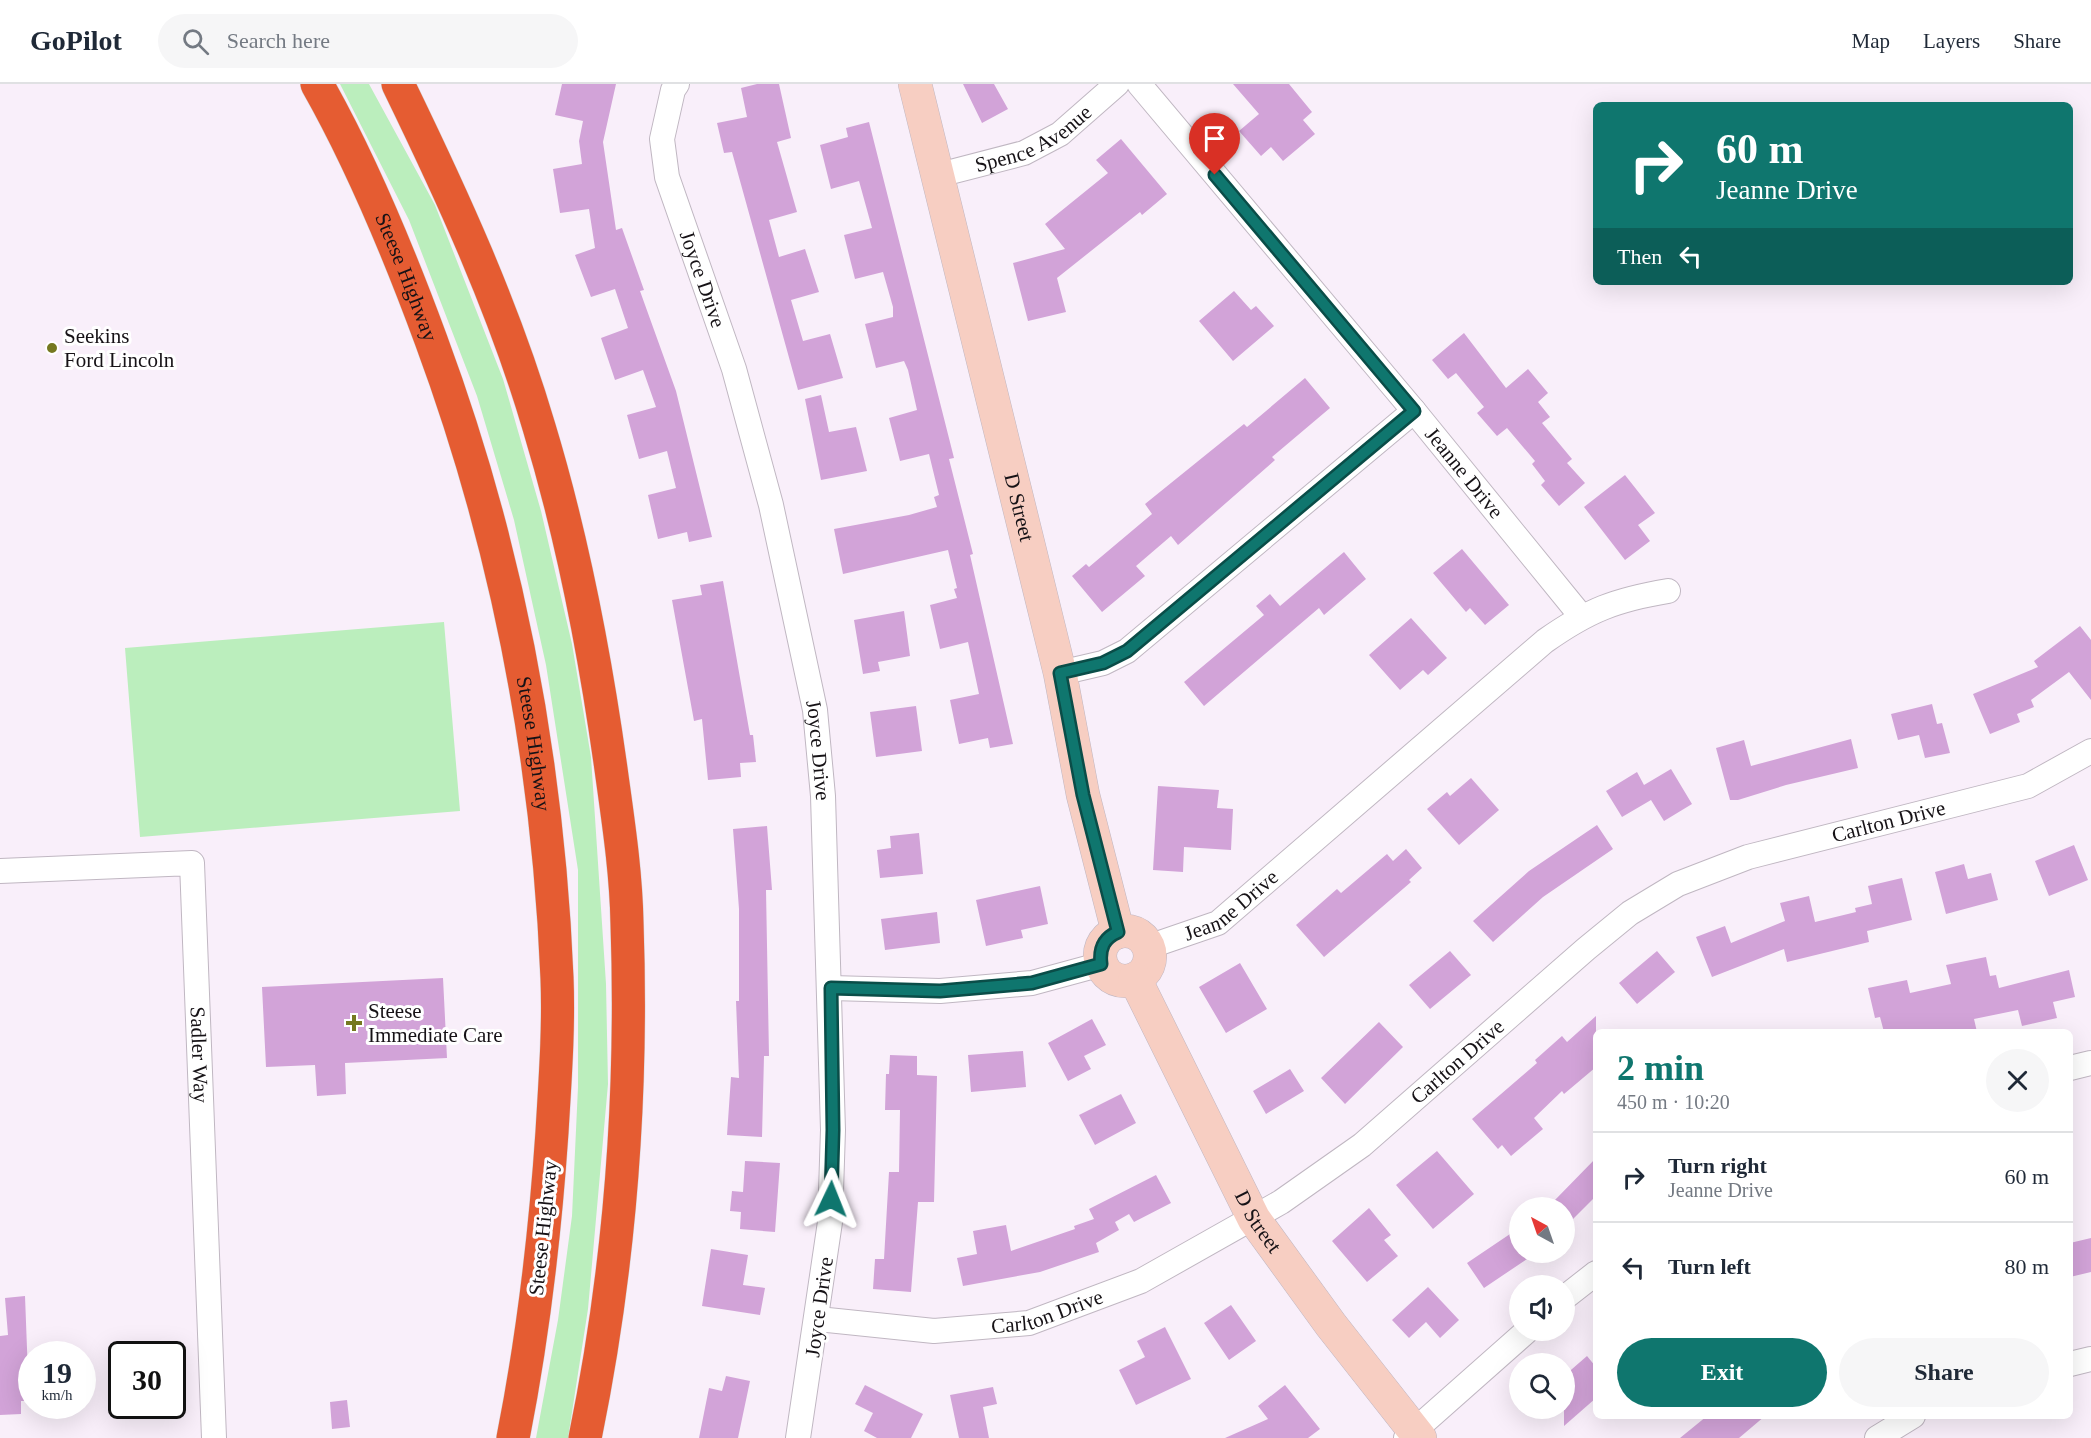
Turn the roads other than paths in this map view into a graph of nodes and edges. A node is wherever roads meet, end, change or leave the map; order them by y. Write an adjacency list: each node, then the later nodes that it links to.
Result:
1 (317, 84): 31 (highway, Steese Highway)
2 (398, 84): 32 (highway)
3 (677, 84): 18 (street, Joyce Drive)
4 (915, 84): 7 (street, D Street)
5 (1117, 84): 7 (street, Spence Avenue)
6 (1138, 84): 8 (street, Jeanne Drive)
7 (939, 175): 11 (street, D Street)
8 (1414, 411): 10 (street, Jeanne Drive); 11 (street)
9 (1668, 591): 10 (street, Jeanne Drive)
10 (1581, 616): 15 (street, Jeanne Drive)
11 (1060, 673): 14 (street, D Street)
12 (2091, 751): 21 (street, Carlton Drive)
13 (0, 871): 30 (street, Sadler Way)
14 (1118, 932): 15 (street); 16 (street)
15 (1148, 947): 17 (street)
16 (1101, 964): 17 (street); 18 (street)
17 (1135, 979): 21 (street, D Street)
18 (831, 988): 24 (street, Joyce Drive)
19 (2091, 1063): 20 (street)
20 (2073, 1067)
21 (1254, 1219): 24 (street, Carlton Drive); 29 (street, D Street)
22 (1593, 1275): 23 (street)
23 (1575, 1289)
24 (818, 1319): 33 (street, Joyce Drive)
25 (1516, 1341): 29 (street)
26 (2091, 1359): 27 (street)
27 (2073, 1363)
28 (1908, 1419): 34 (street)
29 (1414, 1436)
30 (214, 1438)
31 (513, 1438)
32 (585, 1438)
33 (798, 1438)
34 (1877, 1438)

